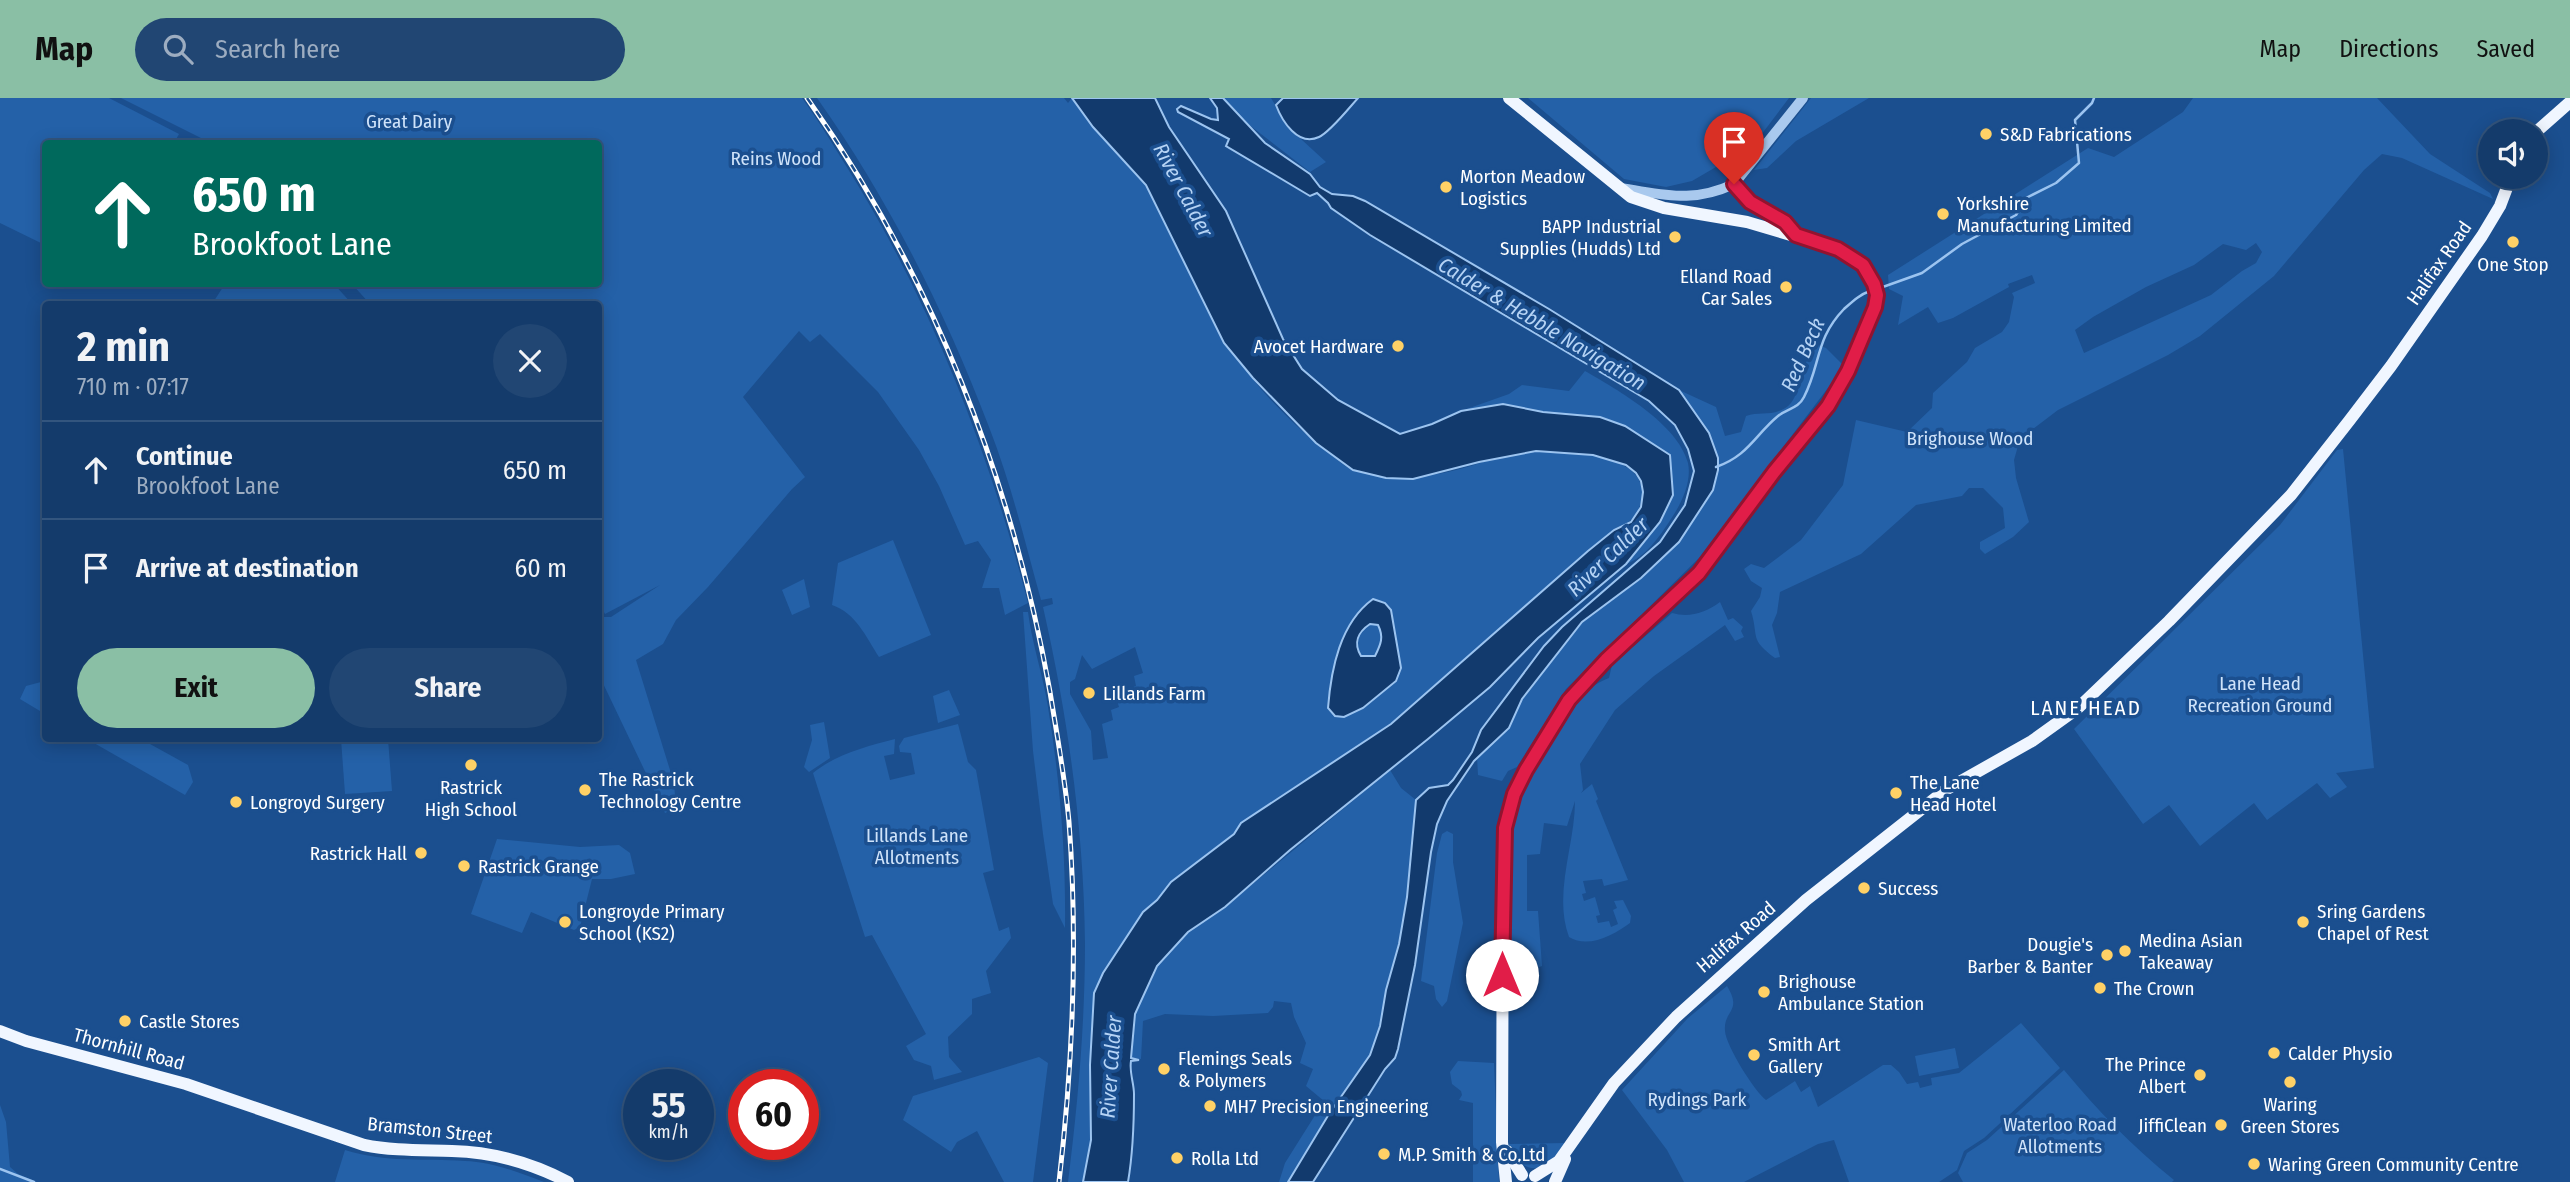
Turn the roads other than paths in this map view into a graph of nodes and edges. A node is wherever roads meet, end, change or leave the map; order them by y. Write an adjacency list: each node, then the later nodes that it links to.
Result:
1 (1509, 98): 6 (main road)
2 (1803, 98): 5 (street)
3 (2570, 102): 4 (main road)
4 (2548, 121)
5 (1734, 184): 6 (street); 8 (street)
6 (1617, 188): 8 (main road)
7 (2506, 189): 11 (main road, Halifax Road)
8 (1796, 235): 12 (main road)
9 (0, 1031): 10 (main road, Thornhill Road)
10 (248, 1104): 14 (main road, Bramston Street)
11 (1574, 1139): 13 (main road, Halifax Road); 16 (main road, Halifax Road)
12 (1502, 1142): 13 (main road); 15 (main road)
13 (1527, 1179)
14 (568, 1182)
15 (1506, 1182)
16 (1555, 1182)

